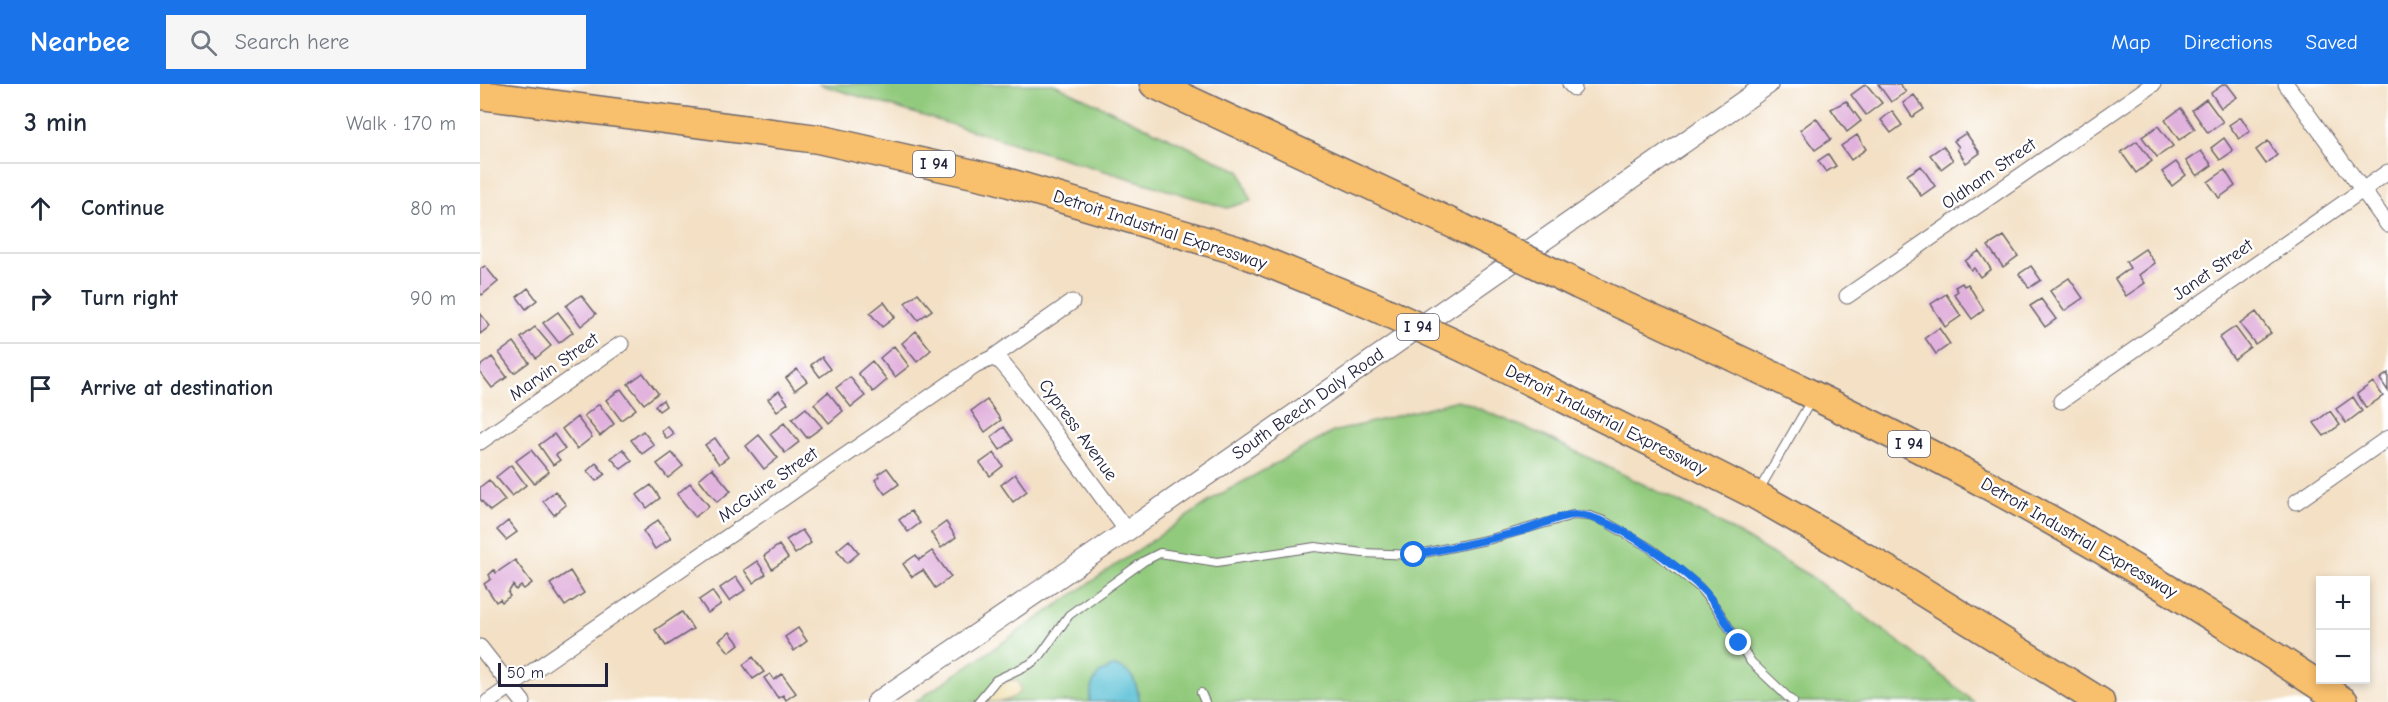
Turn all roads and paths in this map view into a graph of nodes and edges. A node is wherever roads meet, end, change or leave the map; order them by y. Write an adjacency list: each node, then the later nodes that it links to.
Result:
1 (1154, 84): 13 (highway, Detroit Industrial Expressway / I 94, bridge)
2 (1768, 84): 19 (street, South Beech Daly Road)
3 (2153, 84): 9 (street, Oldham Street)
4 (2286, 84): 7 (street)
5 (480, 96): 17 (highway, Detroit Industrial Expressway / I 94, bridge)
6 (2388, 172): 7 (street, Janet Street)
7 (2362, 190): 8 (street); 14 (street, Janet Street)
8 (2388, 225)
9 (1847, 296)
10 (1072, 302): 12 (street, McGuire Street)
11 (621, 344): 16 (street, Marvin Street)
12 (992, 358): 19 (street, Cypress Avenue); 21 (street, McGuire Street)
13 (1814, 395): 17 (lane); 30 (highway, Detroit Industrial Expressway / I 94)
14 (2061, 401)
15 (2388, 438): 18 (street)
16 (480, 442)
17 (1756, 495): 29 (highway, Detroit Industrial Expressway / I 94)
18 (2296, 502)
19 (1127, 531): 25 (street, South Beech Daly Road)
20 (480, 647): 21 (street)
21 (511, 686): 23 (street, McGuire Street); 24 (street)
22 (1201, 693): 27 (lane)
23 (488, 702)
24 (523, 702)
25 (877, 702)
26 (978, 702): 28 (lane)
27 (1205, 702)
28 (1793, 702)
29 (2100, 702)
30 (2344, 702)

